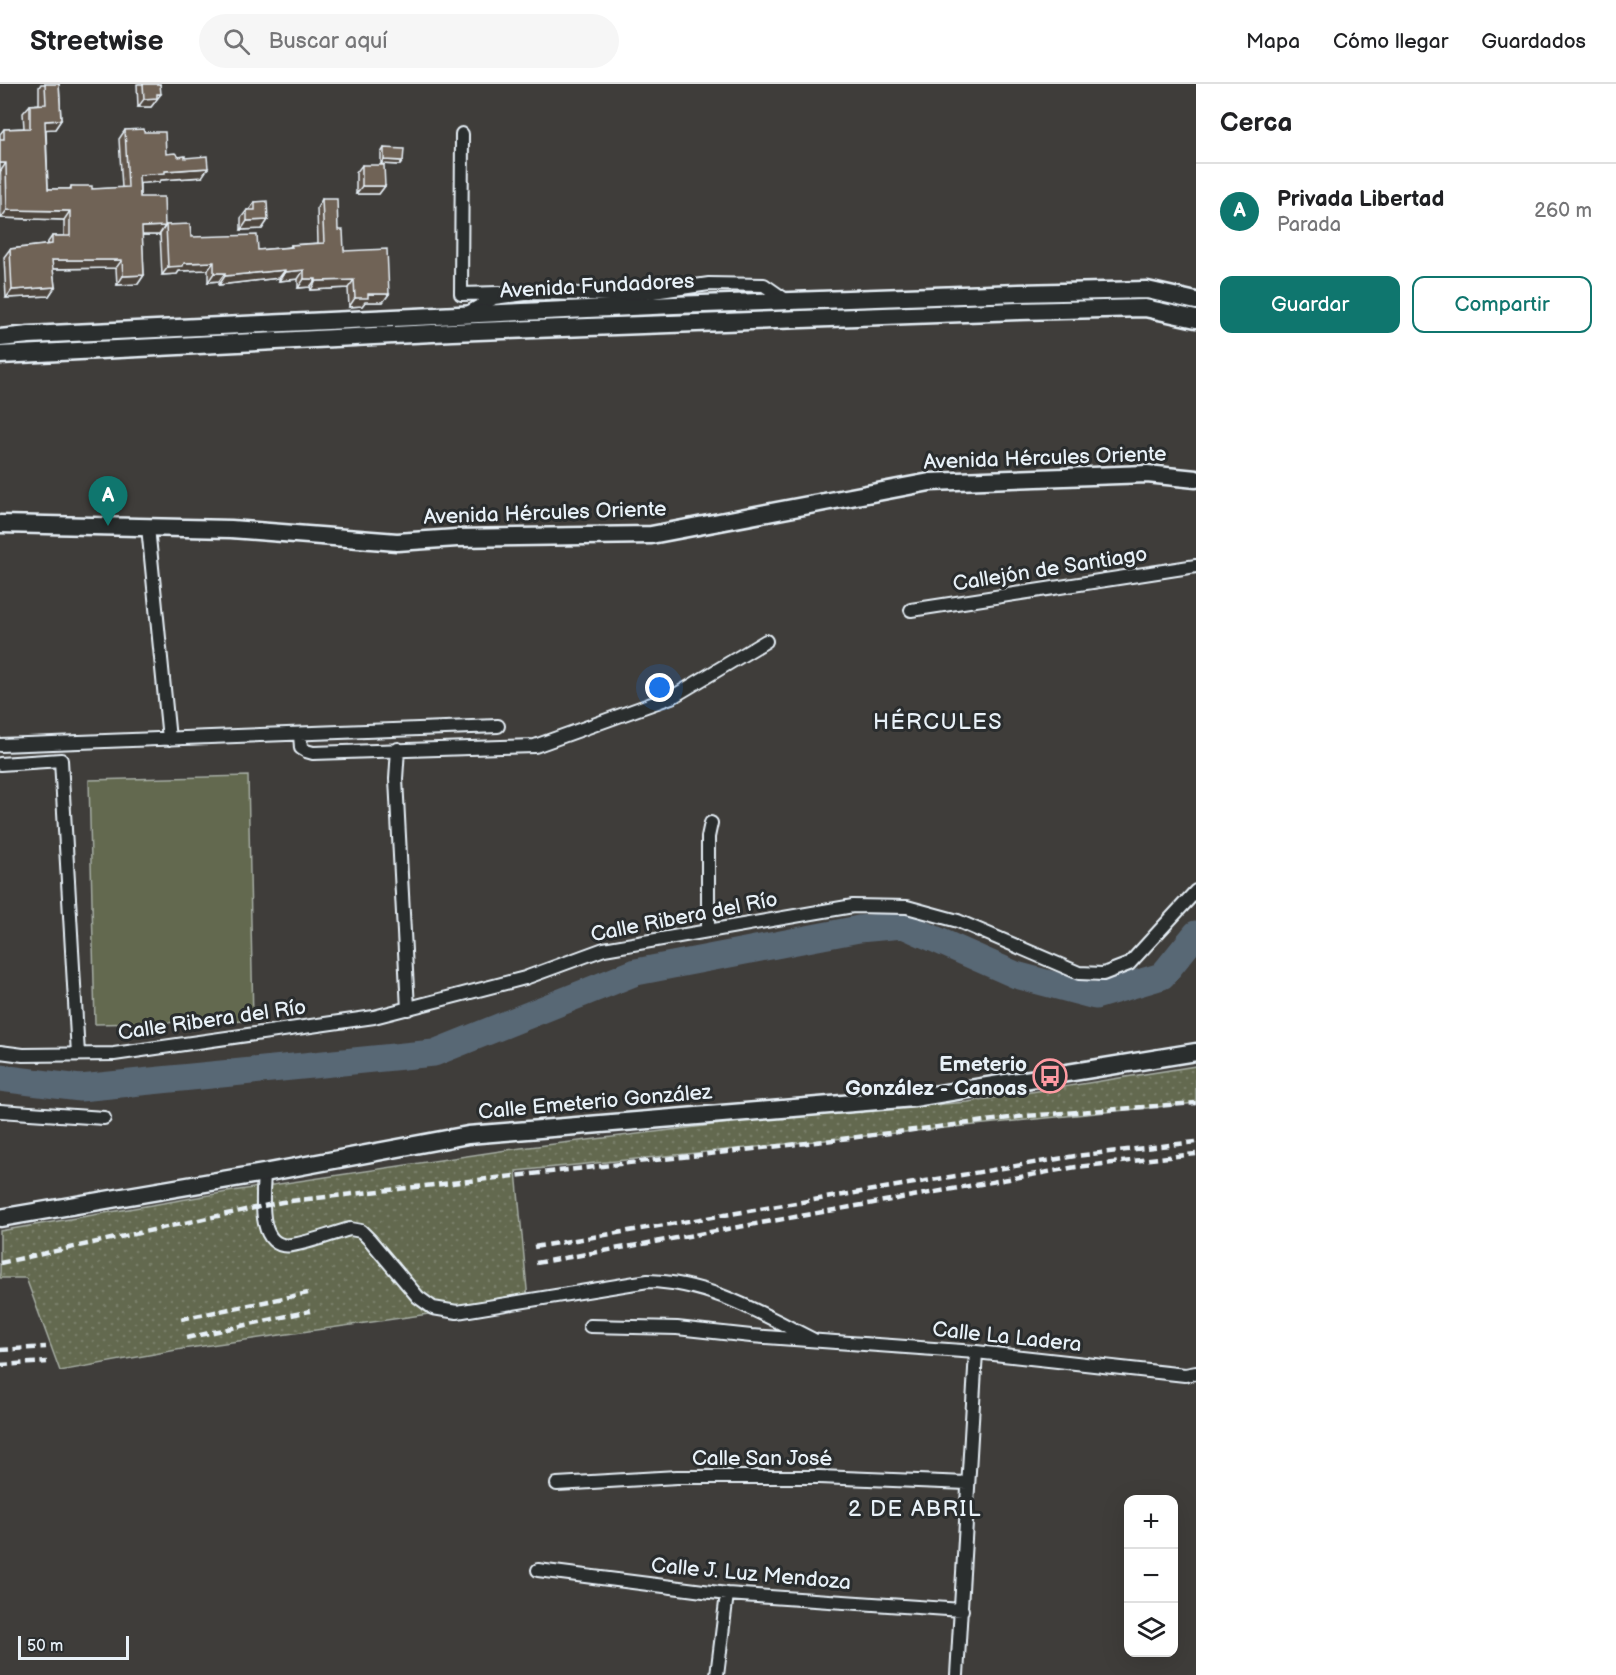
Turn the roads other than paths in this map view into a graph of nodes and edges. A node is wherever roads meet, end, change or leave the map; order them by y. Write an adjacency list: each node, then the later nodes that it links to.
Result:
1 (462, 134): 2 (street)
2 (533, 293): 3 (street); 5 (street)
3 (787, 301): 4 (street, Avenida Fundadores); 5 (street, Avenida Fundadores)
4 (1196, 301)
5 (466, 314): 7 (street, Avenida Fundadores)
6 (1196, 319): 8 (street, Avenida Fundadores)
7 (0, 338)
8 (0, 355)
9 (1196, 479): 11 (street, Avenida Hércules Oriente)
10 (0, 524): 11 (street, Avenida Hércules Oriente)
11 (148, 527): 17 (street)
12 (1196, 566): 13 (street, Callejón de Santiago)
13 (911, 610)
14 (766, 641): 19 (street)
15 (498, 726): 16 (street)
16 (300, 734): 17 (street); 19 (street)
17 (169, 740): 18 (street)
18 (0, 745)
19 (398, 750): 24 (street)
20 (0, 764): 27 (street)
21 (711, 823): 23 (street)
22 (1196, 891): 23 (street, Calle Ribera del Río)
23 (708, 931): 24 (street, Calle Ribera del Río)
24 (408, 1009): 27 (street, Calle Ribera del Río)
25 (0, 1052): 27 (street, Calle Ribera del Río)
26 (1196, 1052): 30 (street, Calle Emeterio González)
27 (78, 1054)
28 (0, 1112): 29 (street)
29 (104, 1118)
30 (264, 1173): 31 (street, Calle Emeterio González); 33 (street, Calle La Ladera)
31 (0, 1218)
32 (590, 1326): 33 (street, Calle La Ladera)
33 (814, 1340): 34 (street, Calle La Ladera)
34 (976, 1352): 35 (street, Calle La Ladera); 36 (street)
35 (1196, 1373)
36 (967, 1483): 37 (street, Calle San José); 40 (street)
37 (557, 1484)
38 (538, 1570): 39 (street, Calle J. Luz Mendoza)
39 (727, 1594): 40 (street, Calle J. Luz Mendoza); 41 (street)
40 (962, 1610): 42 (street)
41 (717, 1675)
42 (957, 1675)

